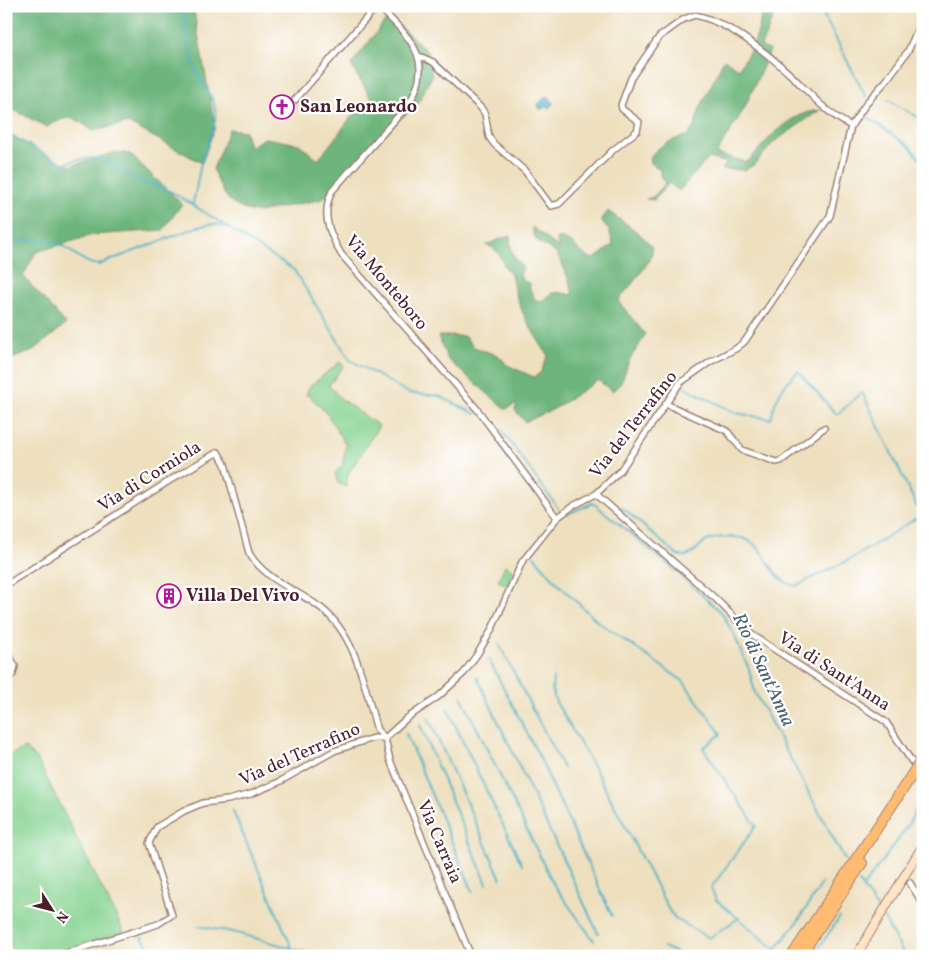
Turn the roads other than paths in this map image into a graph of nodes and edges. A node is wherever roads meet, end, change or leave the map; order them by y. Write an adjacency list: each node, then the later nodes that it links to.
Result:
1 (377, 6): 3 (street); 4 (street)
2 (923, 17): 5 (street, Via del Terrafino)
3 (419, 56): 5 (street); 9 (street, Via Monteboro)
4 (295, 100)
5 (850, 126): 6 (street, Via del Terrafino)
6 (666, 404): 7 (street); 8 (street, Via del Terrafino)
7 (824, 428)
8 (596, 494): 9 (street, Via del Terrafino); 15 (street, Via di Sant'Anna)
9 (557, 518): 13 (street, Via del Terrafino)
10 (6, 585): 13 (street, Via di Corniola)
11 (6, 650): 12 (street)
12 (6, 680)
13 (385, 738): 21 (street, Via del Terrafino); 22 (street, Via Carraia)
14 (923, 758): 17 (highway, bridge)
15 (912, 762)
16 (923, 770): 17 (highway)
17 (907, 789): 23 (highway); 24 (highway)
18 (923, 845): 25 (main road)
19 (910, 883): 20 (street)
20 (923, 904)
21 (57, 956)
22 (471, 956)
23 (792, 956)
24 (800, 956)
25 (856, 956)

